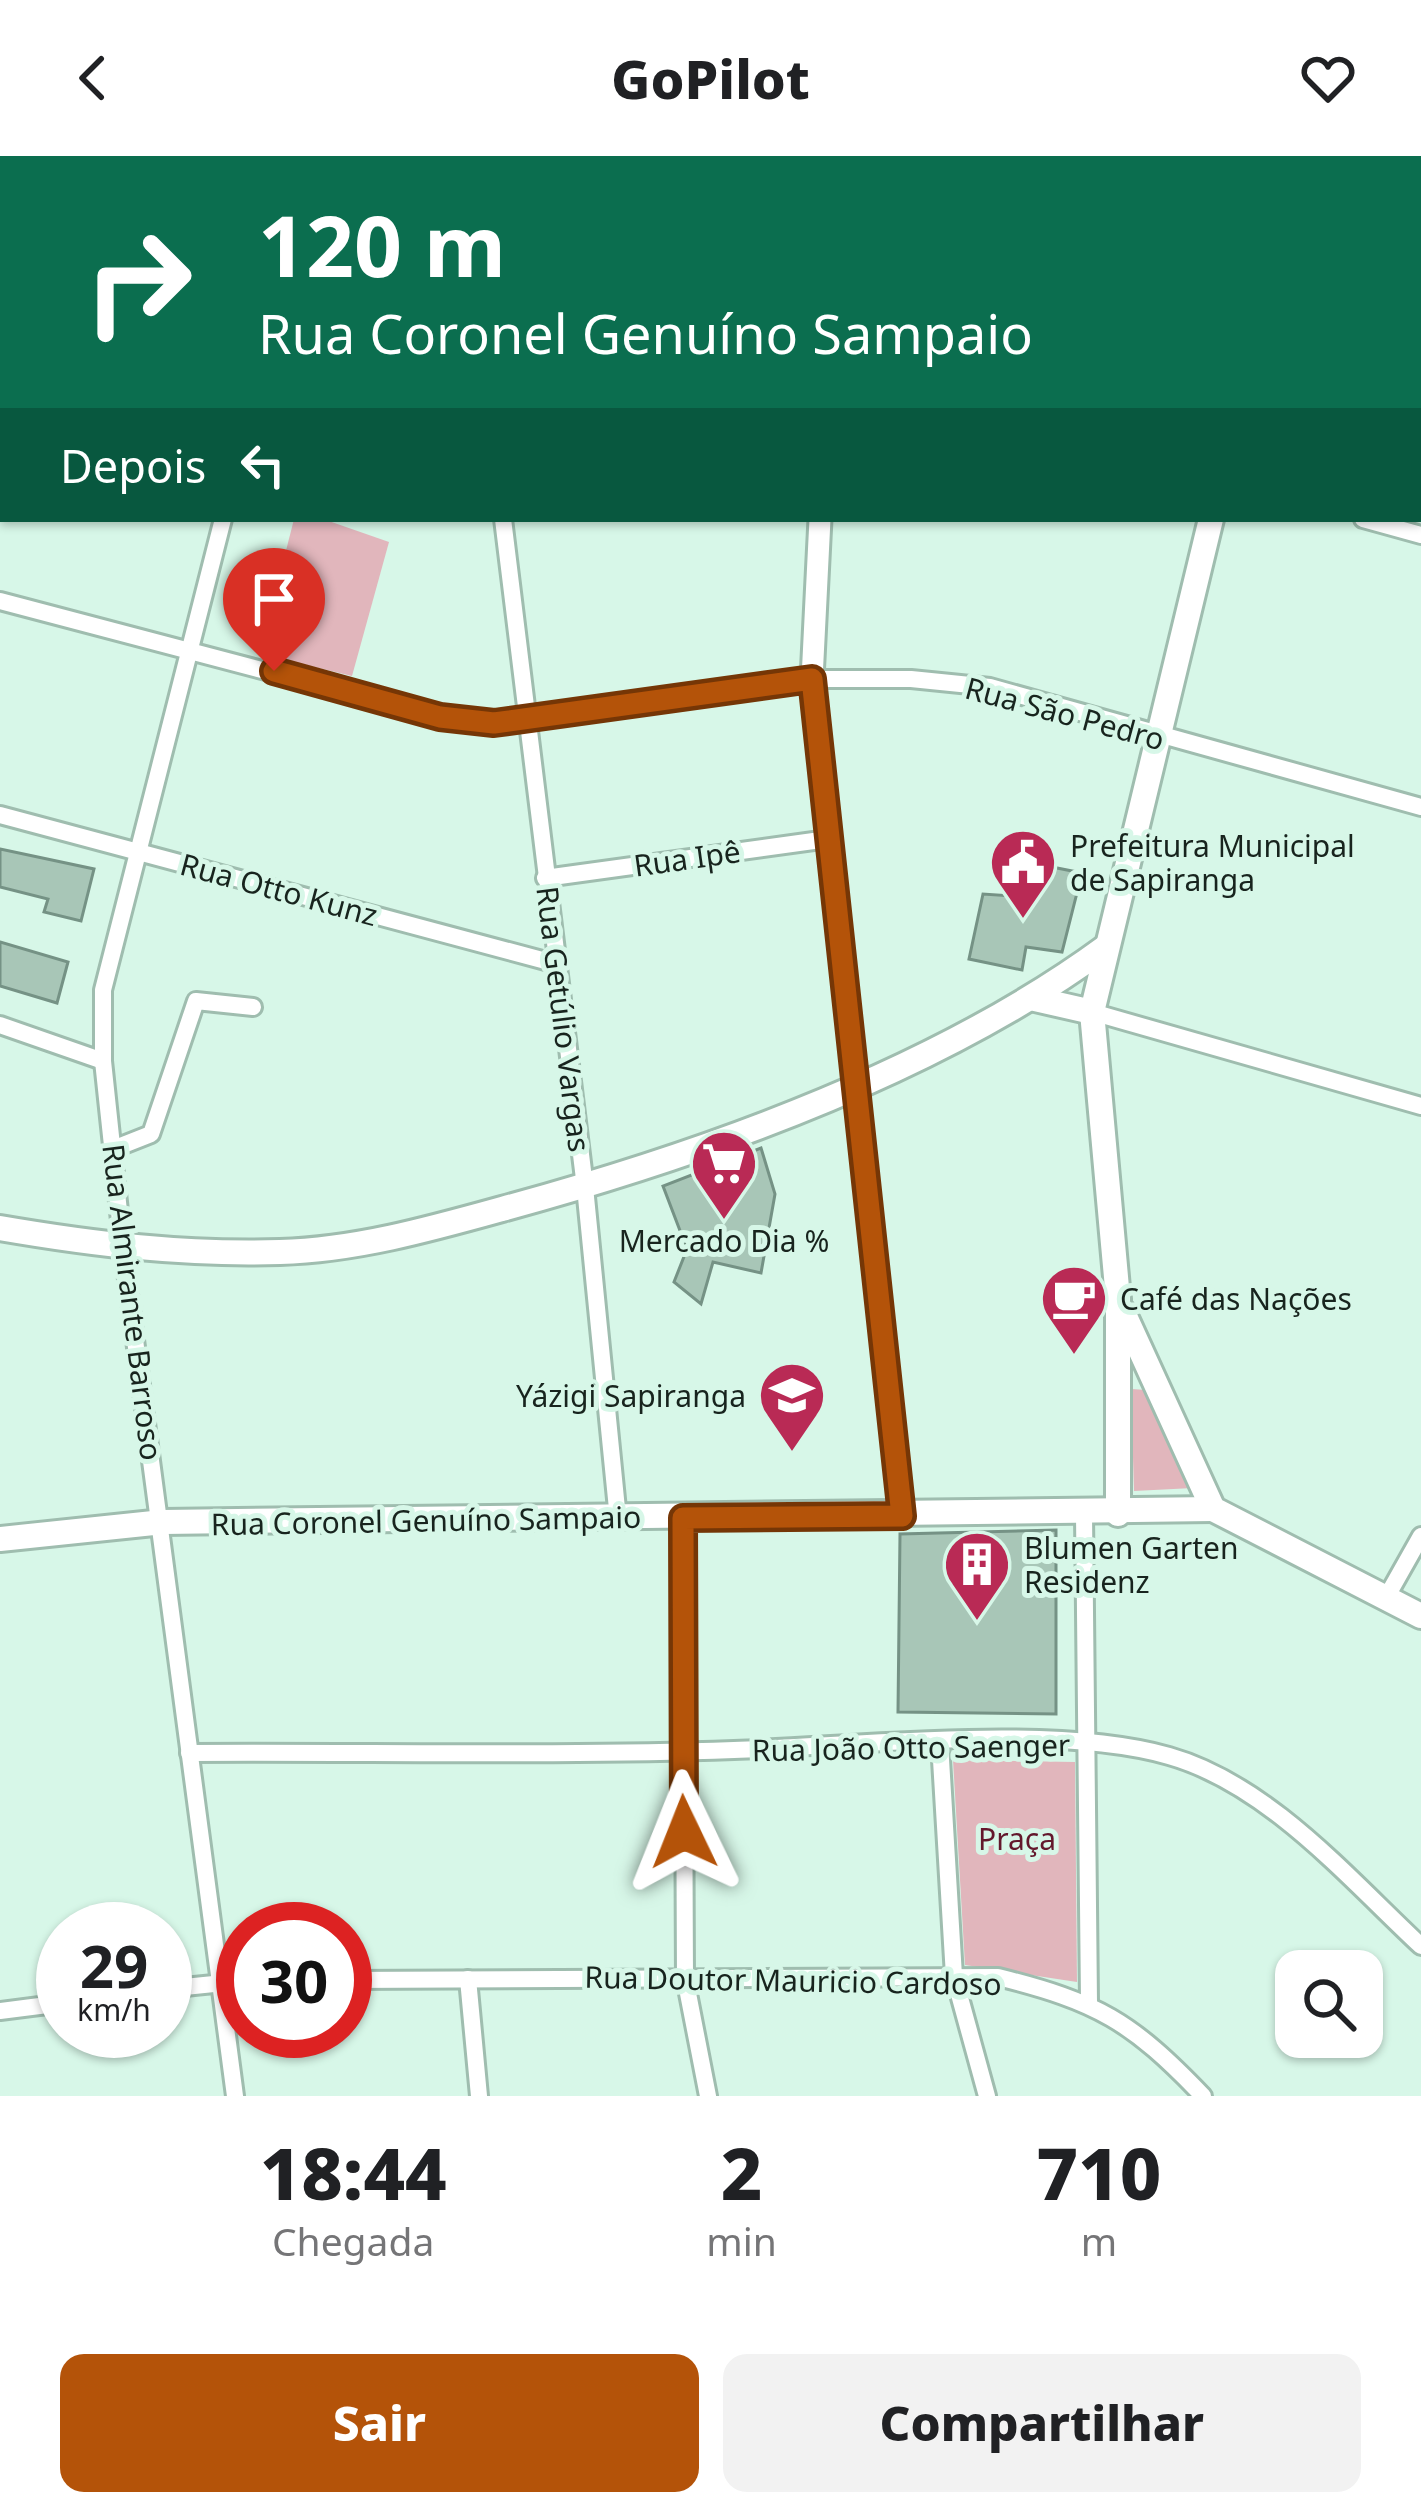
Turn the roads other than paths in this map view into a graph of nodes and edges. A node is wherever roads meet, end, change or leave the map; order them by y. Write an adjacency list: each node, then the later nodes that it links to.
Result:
1 (222, 522): 8 (street, Rua Almirante Barroso)
2 (502, 522): 10 (street, Rua Getúlio Vargas)
3 (820, 522): 9 (street)
4 (1210, 522): 11 (main road)
5 (1374, 522): 6 (street)
6 (1421, 536)
7 (0, 601): 8 (street, Rua São Pedro)
8 (191, 648): 10 (street, Rua São Pedro); 15 (street, Rua Almirante Barroso)
9 (812, 679): 10 (street, Rua São Pedro); 11 (street, Rua São Pedro); 14 (street)
10 (526, 720): 16 (street, Rua Getúlio Vargas)
11 (1161, 738): 12 (street, Rua São Pedro); 17 (main road)
12 (1421, 807)
13 (0, 814): 15 (street, Rua Otto Kunz)
14 (828, 839): 16 (street, Rua Ipê); 24 (street)
15 (137, 850): 18 (street, Rua Otto Kunz); 23 (street, Rua Almirante Barroso)
16 (545, 878): 18 (street, Rua Getúlio Vargas)
17 (1106, 947): 19 (main road); 21 (main road)
18 (557, 964): 27 (street, Rua Getúlio Vargas)
19 (1035, 999): 21 (main road); 24 (main road)
20 (253, 1007): 26 (street)
21 (1092, 1012): 25 (street); 30 (main road)
22 (0, 1025): 23 (street)
23 (104, 1061): 26 (street, Rua Almirante Barroso)
24 (854, 1084): 27 (main road); 36 (street)
25 (1421, 1106)
26 (113, 1149): 29 (street, Rua Almirante Barroso)
27 (585, 1186): 29 (main road); 38 (street, Rua Getúlio Vargas)
28 (0, 1228): 29 (main road)
29 (123, 1249): 39 (street, Rua Almirante Barroso)
30 (1118, 1299): 31 (main road); 32 (main road)
31 (1151, 1376): 32 (main road); 33 (main road)
32 (1121, 1382): 35 (main road)
33 (1213, 1509): 35 (main road, Rua Coronel Genuíno Sampaio); 42 (main road)
34 (1084, 1514): 35 (main road, Rua Coronel Genuíno Sampaio); 36 (main road, Rua Coronel Genuíno Sampaio); 45 (street)
35 (1118, 1514)
36 (902, 1516): 37 (main road, Rua Coronel Genuíno Sampaio)
37 (683, 1518): 38 (main road, Rua Coronel Genuíno Sampaio); 46 (street)
38 (618, 1519): 39 (main road, Rua Coronel Genuíno Sampaio)
39 (163, 1522): 41 (main road, Rua Coronel Genuíno Sampaio); 47 (street, Rua Almirante Barroso)
40 (1421, 1536): 42 (street)
41 (0, 1539)
42 (1386, 1598): 43 (main road)
43 (1421, 1616)
44 (940, 1743): 45 (street, Rua João Otto Saenger); 46 (street, Rua João Otto Saenger); 50 (street)
45 (1083, 1744): 48 (street, Rua João Otto Saenger); 54 (street)
46 (682, 1751): 47 (street, Rua João Otto Saenger); 51 (street)
47 (189, 1753): 49 (street, Rua Almirante Barroso)
48 (1421, 1946)
49 (216, 1952)
50 (954, 1976): 51 (street, Rua Doutor Mauricio Cardoso); 54 (street, Rua Doutor Mauricio Cardoso); 61 (street)
51 (685, 1978): 52 (street, Rua Doutor Mauricio Cardoso); 60 (street)
52 (468, 1979): 53 (street, Rua Doutor Mauricio Cardoso); 59 (street)
53 (372, 1980)
54 (1089, 2002): 62 (street, Rua Doutor Mauricio Cardoso)
55 (36, 2006): 56 (street)
56 (0, 2011)
57 (230, 2058): 58 (street, Rua Almirante Barroso)
58 (235, 2096)
59 (479, 2096)
60 (709, 2096)
61 (987, 2096)
62 (1203, 2096)

